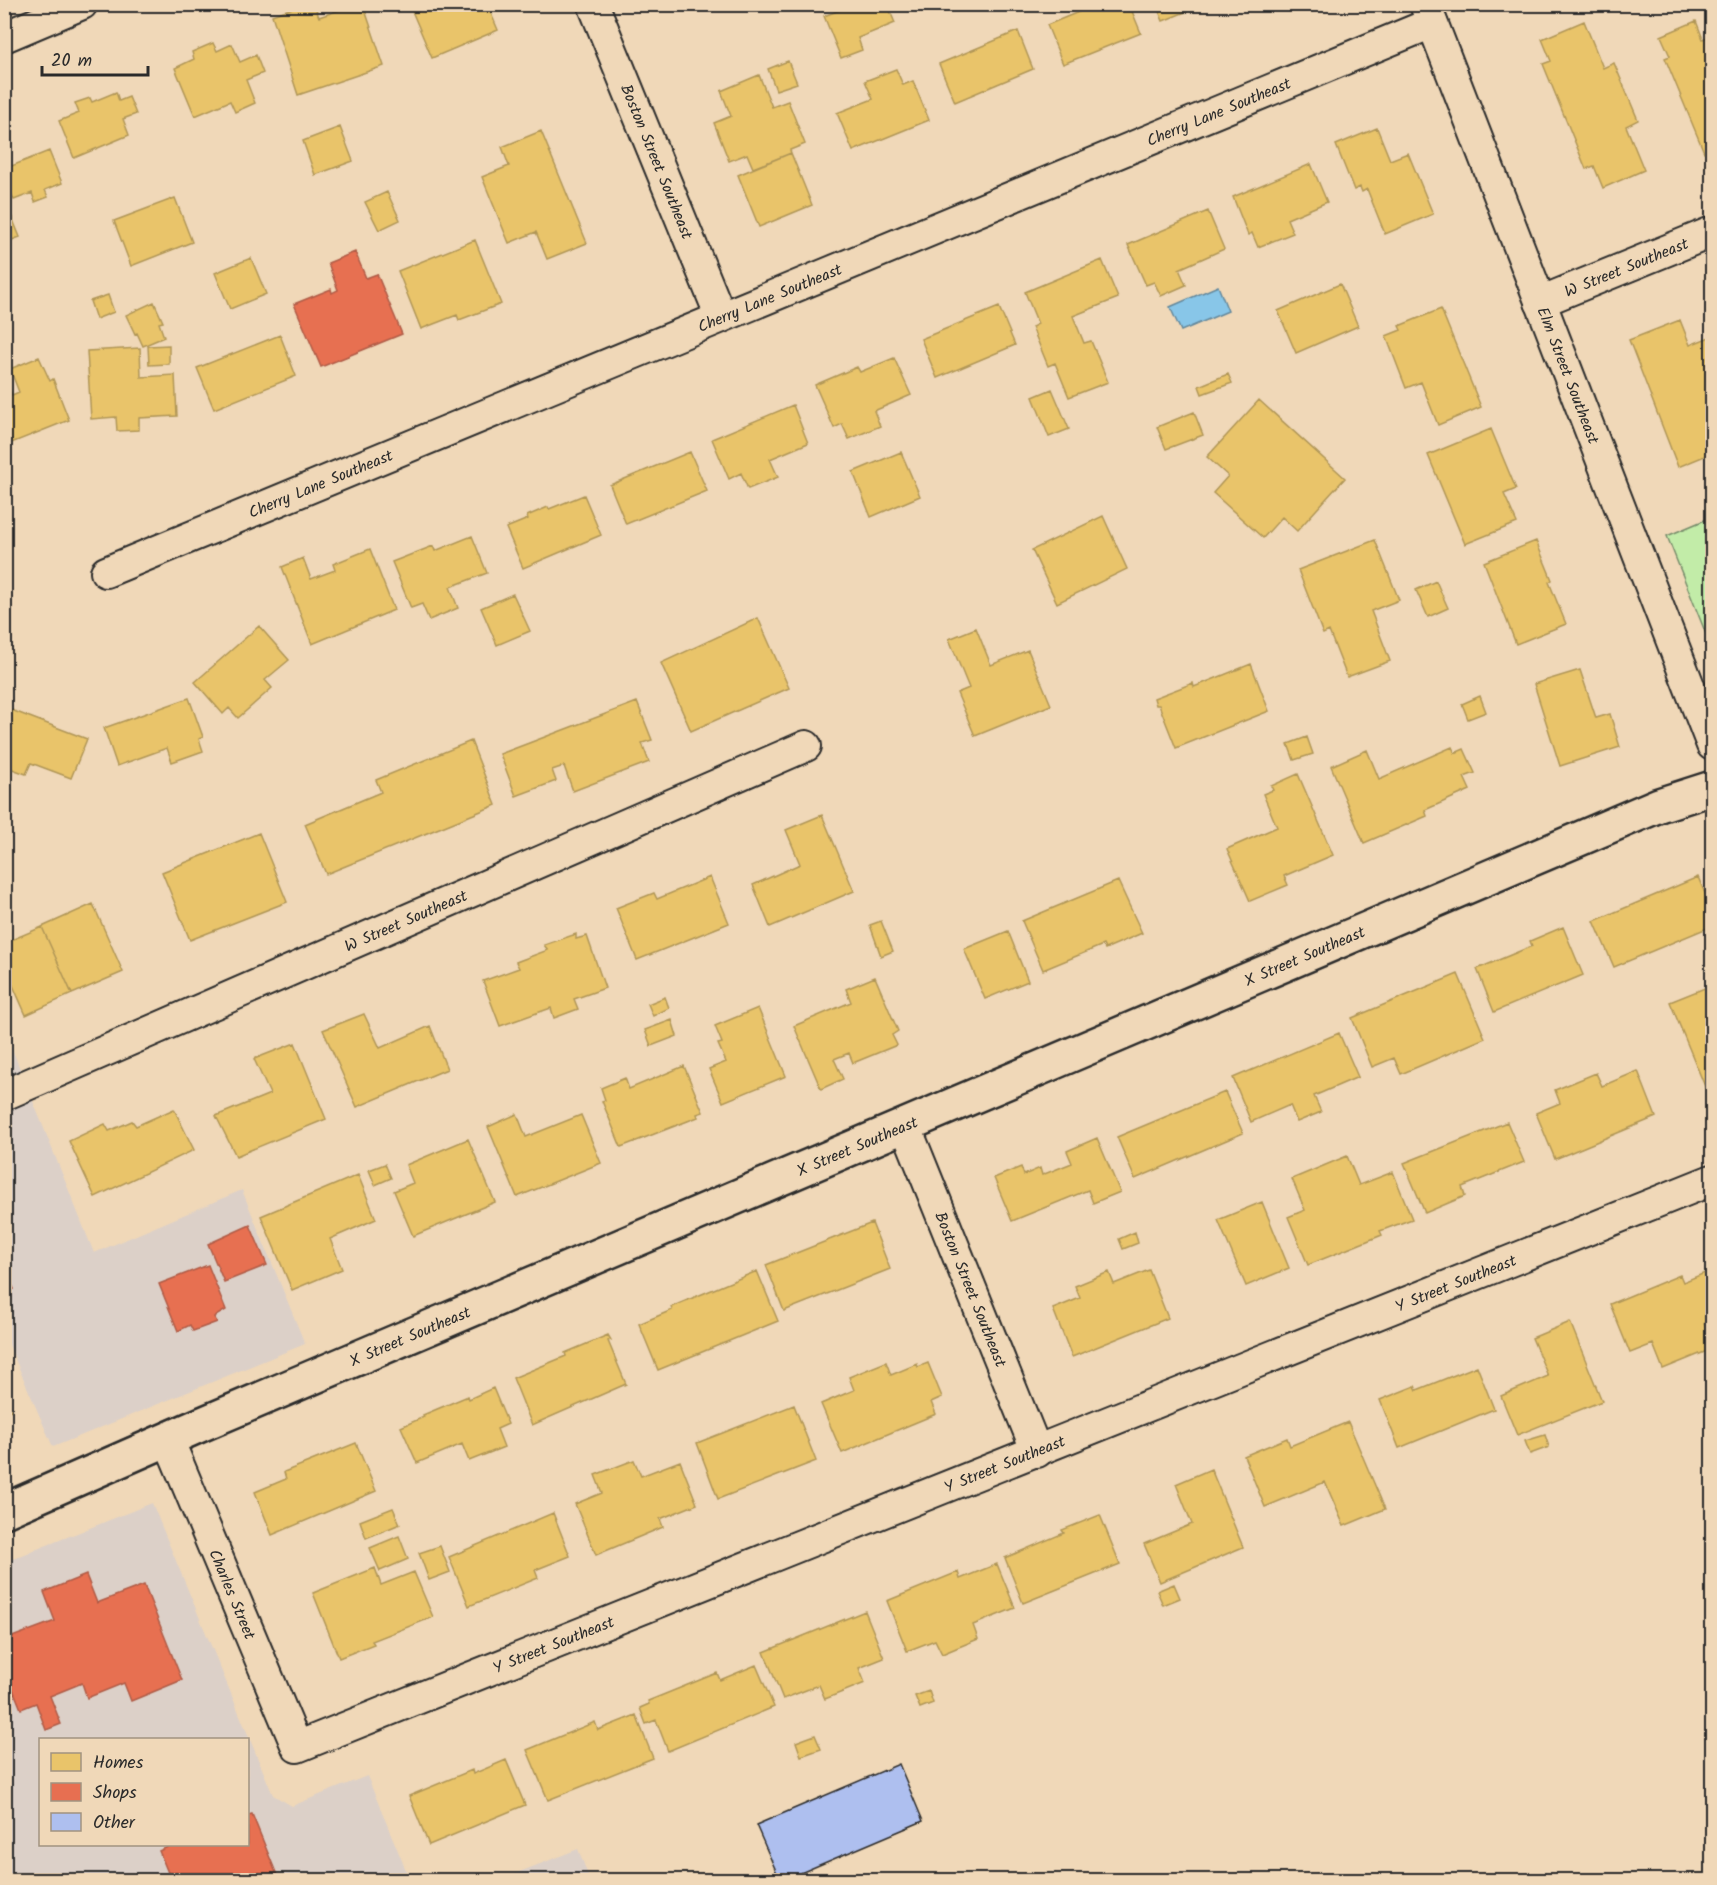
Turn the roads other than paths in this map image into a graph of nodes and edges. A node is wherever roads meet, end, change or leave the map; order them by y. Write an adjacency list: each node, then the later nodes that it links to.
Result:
1 (82, 4): 4 (street)
2 (593, 4): 7 (street, Boston Street Southeast)
3 (1429, 14): 6 (street, Elm Street Southeast); 7 (street, Cherry Lane Southeast)
4 (4, 37)
5 (1713, 232): 6 (street, W Street Southeast)
6 (1540, 302): 9 (street, Elm Street Southeast)
7 (721, 317): 8 (street, Cherry Lane Southeast)
8 (106, 572)
9 (1713, 745)
10 (806, 746): 12 (street, W Street Southeast)
11 (1713, 788): 13 (street, X Street Southeast)
12 (4, 1095)
13 (905, 1125): 15 (street, X Street Southeast); 16 (street, Boston Street Southeast)
14 (1713, 1180): 16 (street, Y Street Southeast)
15 (168, 1439): 17 (street, X Street Southeast); 18 (street, Charles Street)
16 (1037, 1452): 18 (street, Y Street Southeast)
17 (4, 1511)
18 (297, 1747)

